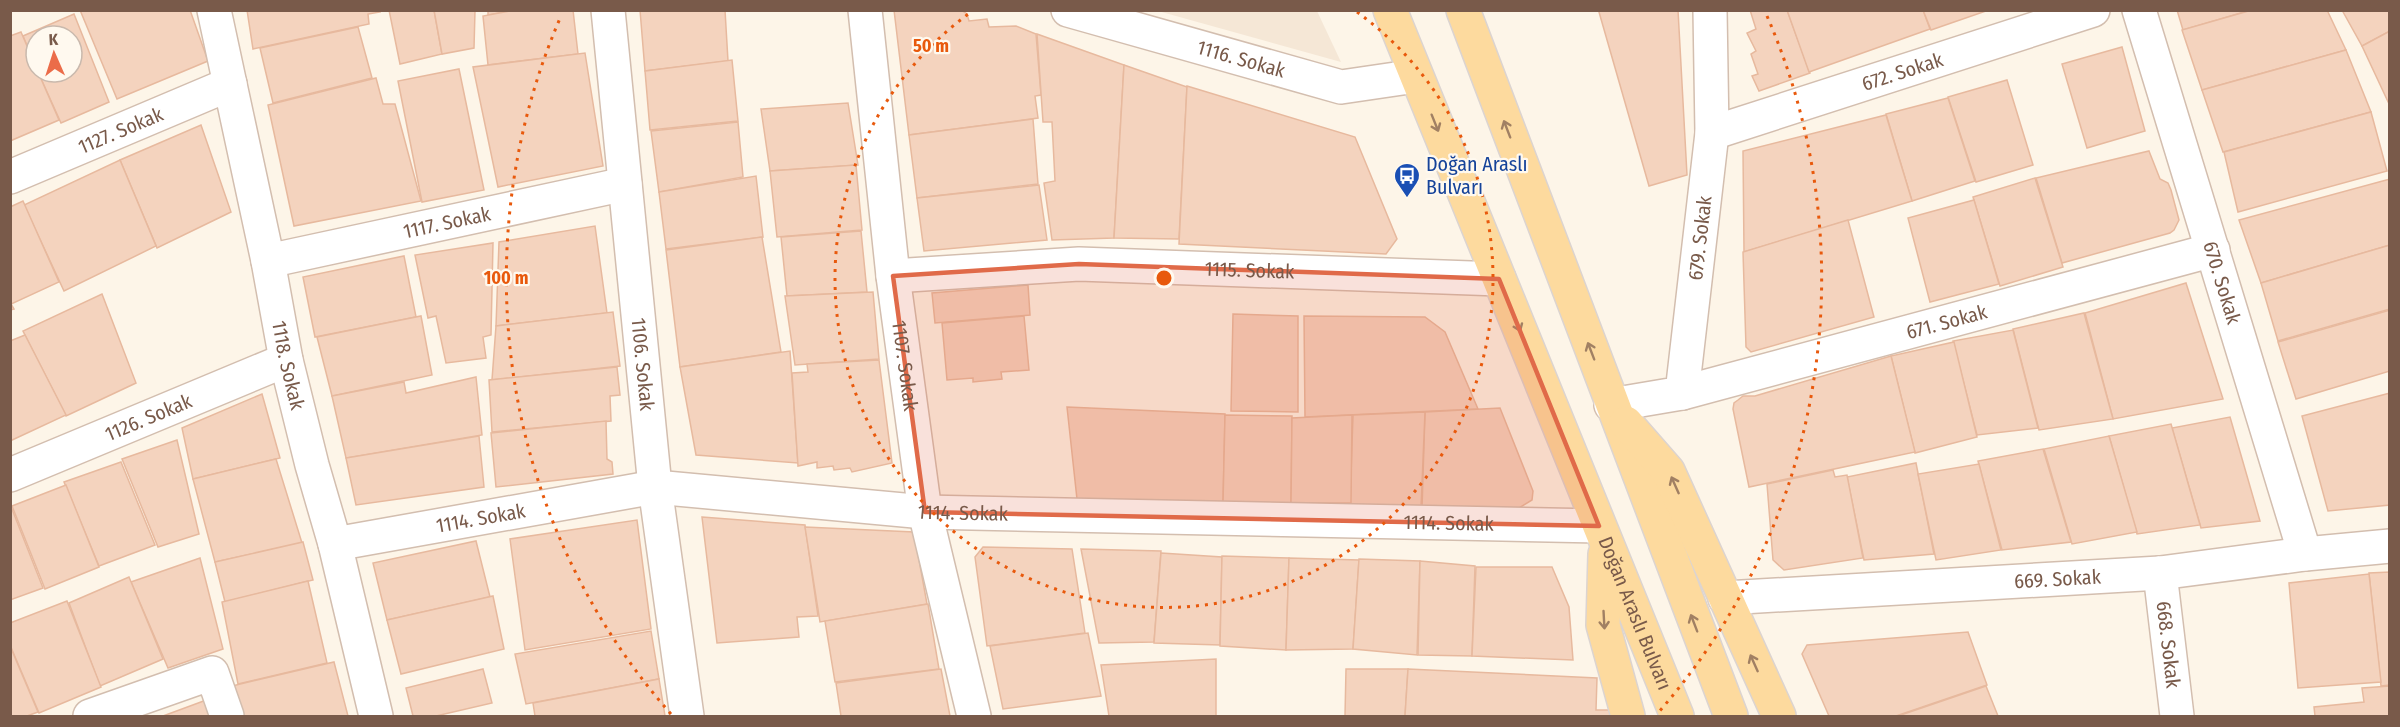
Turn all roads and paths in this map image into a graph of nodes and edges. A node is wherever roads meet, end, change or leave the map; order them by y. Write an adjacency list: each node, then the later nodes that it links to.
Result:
1 (214, 10): 11 (street, 1118. Sokak)
2 (608, 10): 14 (street, 1106. Sokak)
3 (865, 10): 17 (street, 1107. Sokak)
4 (1068, 10): 10 (street, 1116. Sokak)
5 (1390, 10): 10 (main road, Doğan Araslı Bulvarı)
6 (1463, 10): 21 (main road, one-way to 6)
7 (1710, 10): 12 (street, 679. Sokak)
8 (2093, 10): 12 (street, 672. Sokak)
9 (2139, 10): 15 (street, 670. Sokak)
10 (1416, 76): 18 (main road, Doğan Araslı Bulvarı, one-way to 18)
11 (230, 84): 13 (street, 1127. Sokak); 16 (street, 1118. Sokak)
12 (1712, 133): 20 (street, 679. Sokak)
13 (10, 177)
14 (625, 184): 16 (street, 1117. Sokak); 23 (street, 1106. Sokak)
15 (2213, 250): 20 (street, 671. Sokak); 28 (street, 670. Sokak)
16 (268, 261): 19 (street, 1118. Sokak)
17 (893, 276): 18 (street, 1115. Sokak); 24 (street, 1107. Sokak)
18 (1499, 279): 25 (main road, Doğan Araslı Bulvarı, one-way to 25)
19 (286, 360): 22 (street, 1126. Sokak); 26 (street, 1118. Sokak)
20 (1682, 393): 21 (street)
21 (1611, 405): 30 (main road, one-way to 21); 38 (main road, one-way to 21)
22 (10, 475)
23 (656, 487): 24 (street, 1114. Sokak); 26 (street, 1114. Sokak); 34 (street, 1106. Sokak)
24 (925, 512): 25 (street, 1114. Sokak); 35 (street, 1107. Sokak)
25 (1602, 533): 36 (main road, one-way to 36); 37 (main road, Doğan Araslı Bulvarı)
26 (335, 544): 33 (street, 1118. Sokak)
27 (2390, 546): 28 (street, 669. Sokak)
28 (2305, 554): 29 (street, 669. Sokak)
29 (2160, 573): 30 (street, 669. Sokak); 40 (street, 668. Sokak)
30 (1725, 598): 39 (main road, one-way to 30)
31 (90, 717): 32 (street)
32 (227, 717)
33 (376, 717)
34 (687, 717)
35 (974, 717)
36 (1628, 717)
37 (1677, 717)
38 (1731, 717)
39 (1779, 717)
40 (2177, 717)

